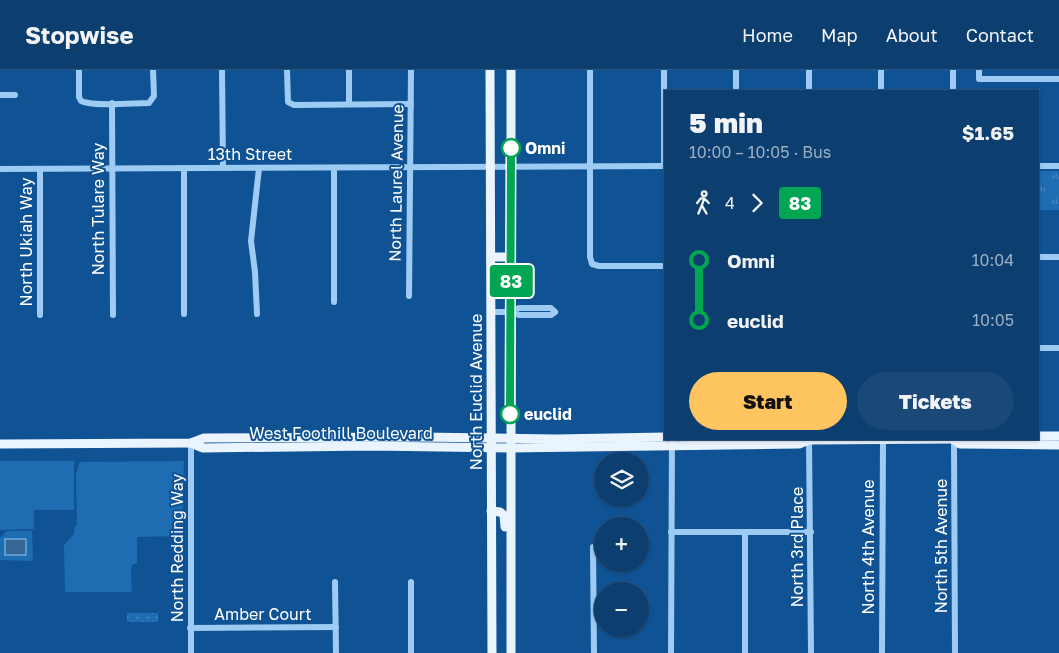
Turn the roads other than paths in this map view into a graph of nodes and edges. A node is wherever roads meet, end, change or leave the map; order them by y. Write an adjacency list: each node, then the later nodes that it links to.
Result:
1 (79, 70): 24 (street)
2 (153, 70): 24 (street)
3 (222, 70): 35 (street)
4 (287, 70): 25 (street)
5 (349, 70): 25 (street)
6 (411, 70): 26 (street, North Laurel Avenue)
7 (490, 70): 30 (main road, North Euclid Avenue)
8 (511, 70): 31 (main road)
9 (590, 70): 32 (street)
10 (664, 70): 17 (street)
11 (736, 70): 18 (street)
12 (809, 70): 19 (street)
13 (881, 70): 20 (street)
14 (953, 70): 21 (street)
15 (979, 70): 16 (street)
16 (1059, 79)
17 (664, 90)
18 (736, 90)
19 (809, 90)
20 (881, 90)
21 (953, 90)
22 (0, 95): 23 (street)
23 (15, 95)
24 (112, 103): 33 (street, North Tulare Way)
25 (349, 104): 26 (street)
26 (411, 104): 38 (street, North Laurel Avenue)
27 (664, 166): 32 (street, 13th Street)
28 (1039, 166): 29 (street)
29 (1059, 166)
30 (490, 167): 31 (street, 13th Street); 38 (street, 13th Street); 41 (main road, North Euclid Avenue)
31 (511, 167): 32 (street, 13th Street); 42 (main road)
32 (590, 167): 45 (street)
33 (112, 168): 34 (street, 13th Street); 40 (street, 13th Street); 53 (street, North Tulare Way)
34 (184, 168): 35 (street, 13th Street); 50 (street)
35 (223, 168): 36 (street, 13th Street)
36 (260, 168): 37 (street, 13th Street); 51 (street)
37 (334, 168): 38 (street, 13th Street); 47 (street)
38 (409, 168): 46 (street, North Laurel Avenue)
39 (0, 169): 40 (street, 13th Street)
40 (40, 169): 52 (street, North Ukiah Way)
41 (491, 257): 42 (main road); 48 (main road, North Euclid Avenue)
42 (511, 257): 49 (main road)
43 (1039, 257): 44 (street)
44 (1059, 257)
45 (664, 266)
46 (409, 296)
47 (334, 302)
48 (491, 312): 49 (street); 56 (main road, North Euclid Avenue)
49 (511, 312): 49 (street); 57 (main road)
50 (184, 314)
51 (257, 314)
52 (40, 315)
53 (113, 315)
54 (1039, 348): 55 (street)
55 (1059, 348)
56 (492, 380): 57 (main road); 62 (main road, North Euclid Avenue)
57 (511, 380): 70 (main road)
58 (1039, 436): 59 (main road)
59 (1059, 436)
60 (373, 437): 62 (main road, West Foothill Boulevard); 69 (main road, West Foothill Boulevard); 73 (main road)
61 (664, 437): 70 (main road)
62 (492, 438): 70 (main road, West Foothill Boulevard); 74 (main road, North Euclid Avenue)
63 (805, 440): 68 (main road)
64 (807, 440): 78 (street, North 3rd Place)
65 (882, 440): 96 (street, North 4th Avenue)
66 (955, 440): 97 (street, North 5th Avenue)
67 (956, 440): 72 (main road)
68 (671, 442): 70 (main road); 76 (street)
69 (191, 443): 71 (main road, West Foothill Boulevard); 73 (main road, West Foothill Boulevard); 84 (street, North Redding Way)
70 (510, 443): 74 (main road, West Foothill Boulevard); 80 (main road)
71 (0, 444)
72 (1059, 444)
73 (326, 447): 74 (main road, West Foothill Boulevard)
74 (492, 447): 75 (main road, North Euclid Avenue)
75 (491, 511): 80 (main road); 85 (main road, North Euclid Avenue)
76 (671, 532): 77 (street); 93 (street)
77 (745, 532): 78 (street); 94 (street)
78 (811, 532): 95 (street, North 3rd Place)
79 (593, 547): 92 (street)
80 (510, 566): 86 (main road)
81 (335, 582): 83 (street)
82 (411, 582): 89 (street)
83 (336, 627): 84 (street, Amber Court); 88 (street)
84 (190, 628): 87 (street, North Redding Way)
85 (492, 634): 86 (main road); 90 (main road, North Euclid Avenue)
86 (510, 634): 91 (main road)
87 (191, 653)
88 (336, 653)
89 (411, 653)
90 (492, 653)
91 (511, 653)
92 (594, 653)
93 (671, 653)
94 (745, 653)
95 (810, 653)
96 (882, 653)
97 (955, 653)

